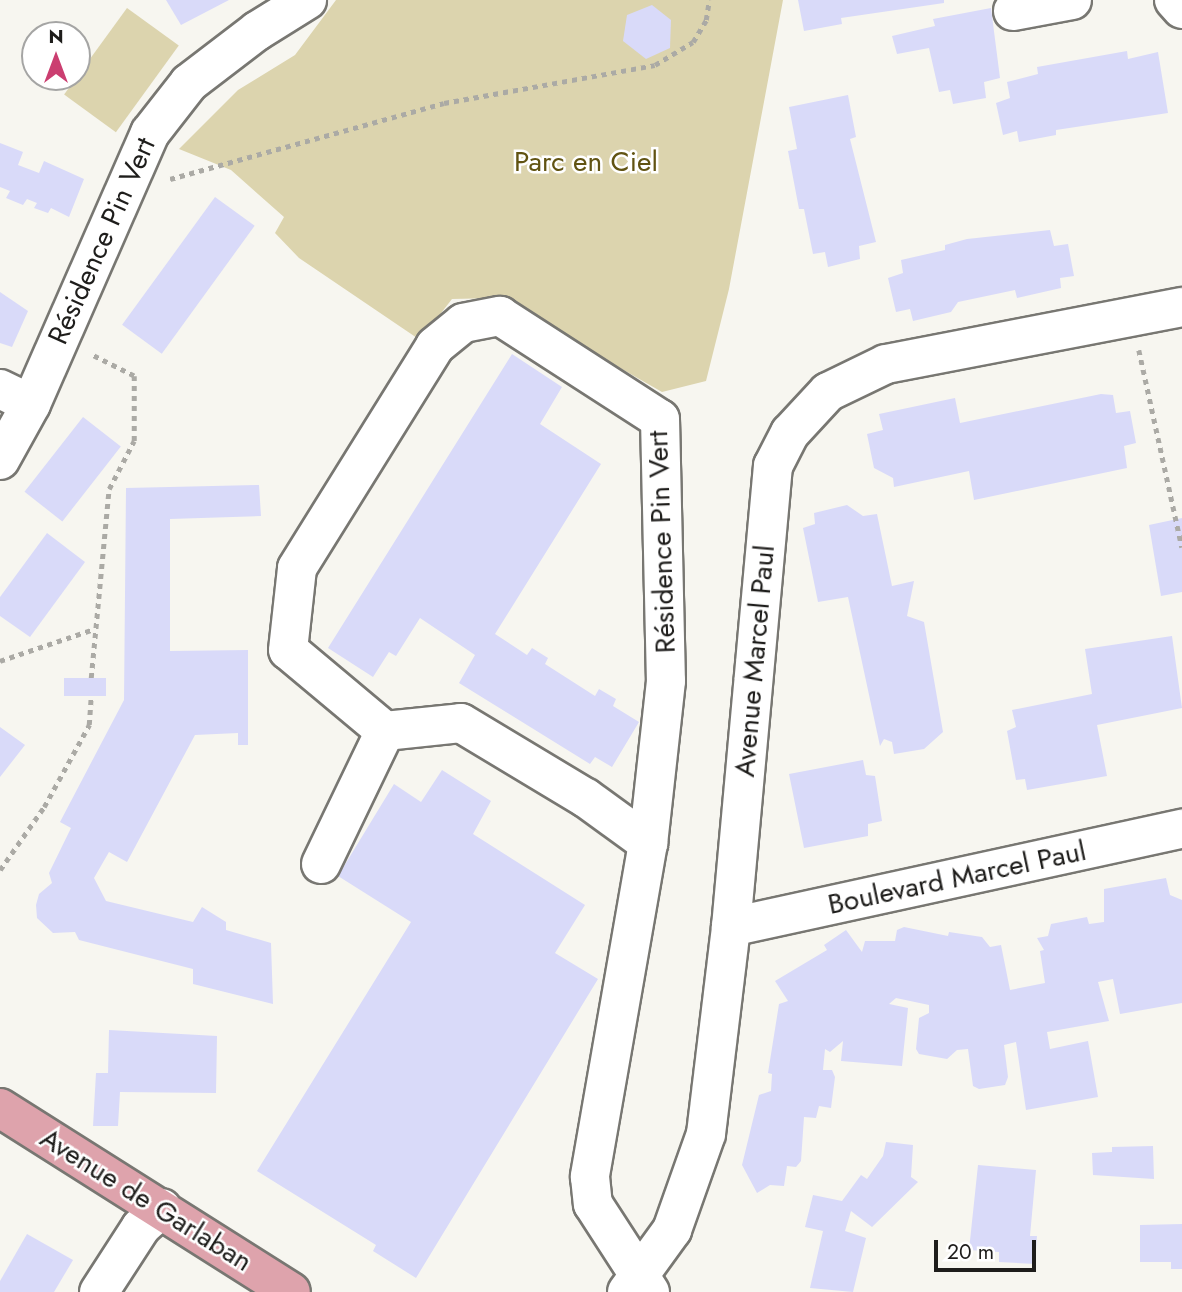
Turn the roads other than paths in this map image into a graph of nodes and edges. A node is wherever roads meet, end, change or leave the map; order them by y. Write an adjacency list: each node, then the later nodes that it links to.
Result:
1 (307, 0): 7 (street, Résidence Pin Vert)
2 (1072, 0): 5 (street)
3 (1174, 0): 4 (street)
4 (1182, 9)
5 (1013, 11)
6 (1182, 307): 13 (street, Avenue Marcel Paul)
7 (15, 397): 8 (street, Résidence Pin Vert)
8 (0, 460)
9 (385, 731): 11 (street); 11 (street, Résidence Pin Vert); 12 (street)
10 (1182, 829): 13 (street, Boulevard Marcel Paul)
11 (648, 843): 16 (street, Résidence Pin Vert)
12 (321, 864)
13 (731, 927): 16 (street, Avenue Marcel Paul)
14 (0, 1108): 15 (main road, Avenue de Garlaban)
15 (162, 1208): 17 (street); 18 (main road, Avenue de Garlaban)
16 (638, 1287)
17 (99, 1292)
18 (292, 1292)

